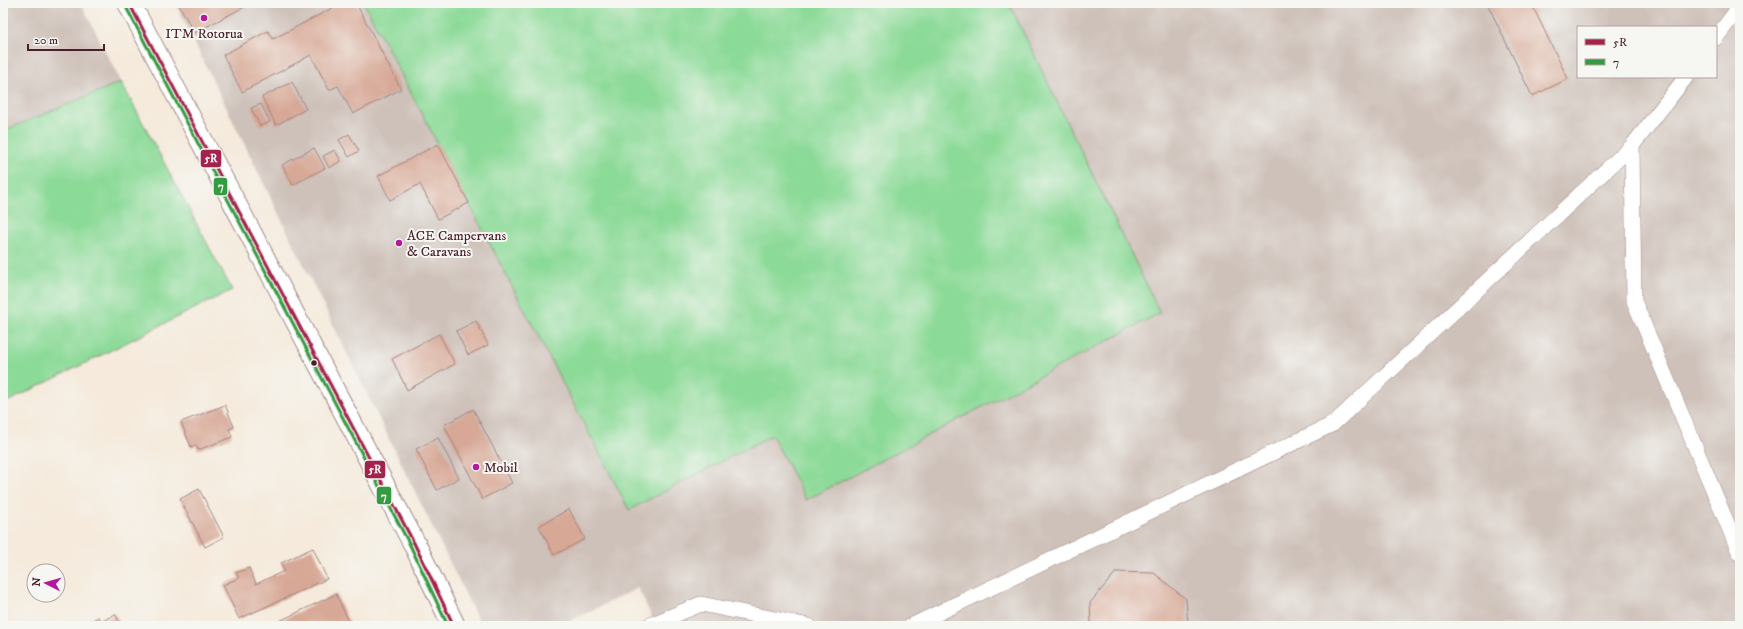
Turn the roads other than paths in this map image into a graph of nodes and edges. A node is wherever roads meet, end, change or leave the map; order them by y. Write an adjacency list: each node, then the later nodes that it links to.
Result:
1 (129, 3): 7 (main road)
2 (1740, 6): 3 (lane)
3 (1717, 37)
4 (1685, 78): 5 (lane)
5 (1632, 146): 6 (lane); 10 (lane)
6 (1740, 554)
7 (454, 626)
8 (648, 626): 9 (lane)
9 (809, 626)
10 (911, 626)

